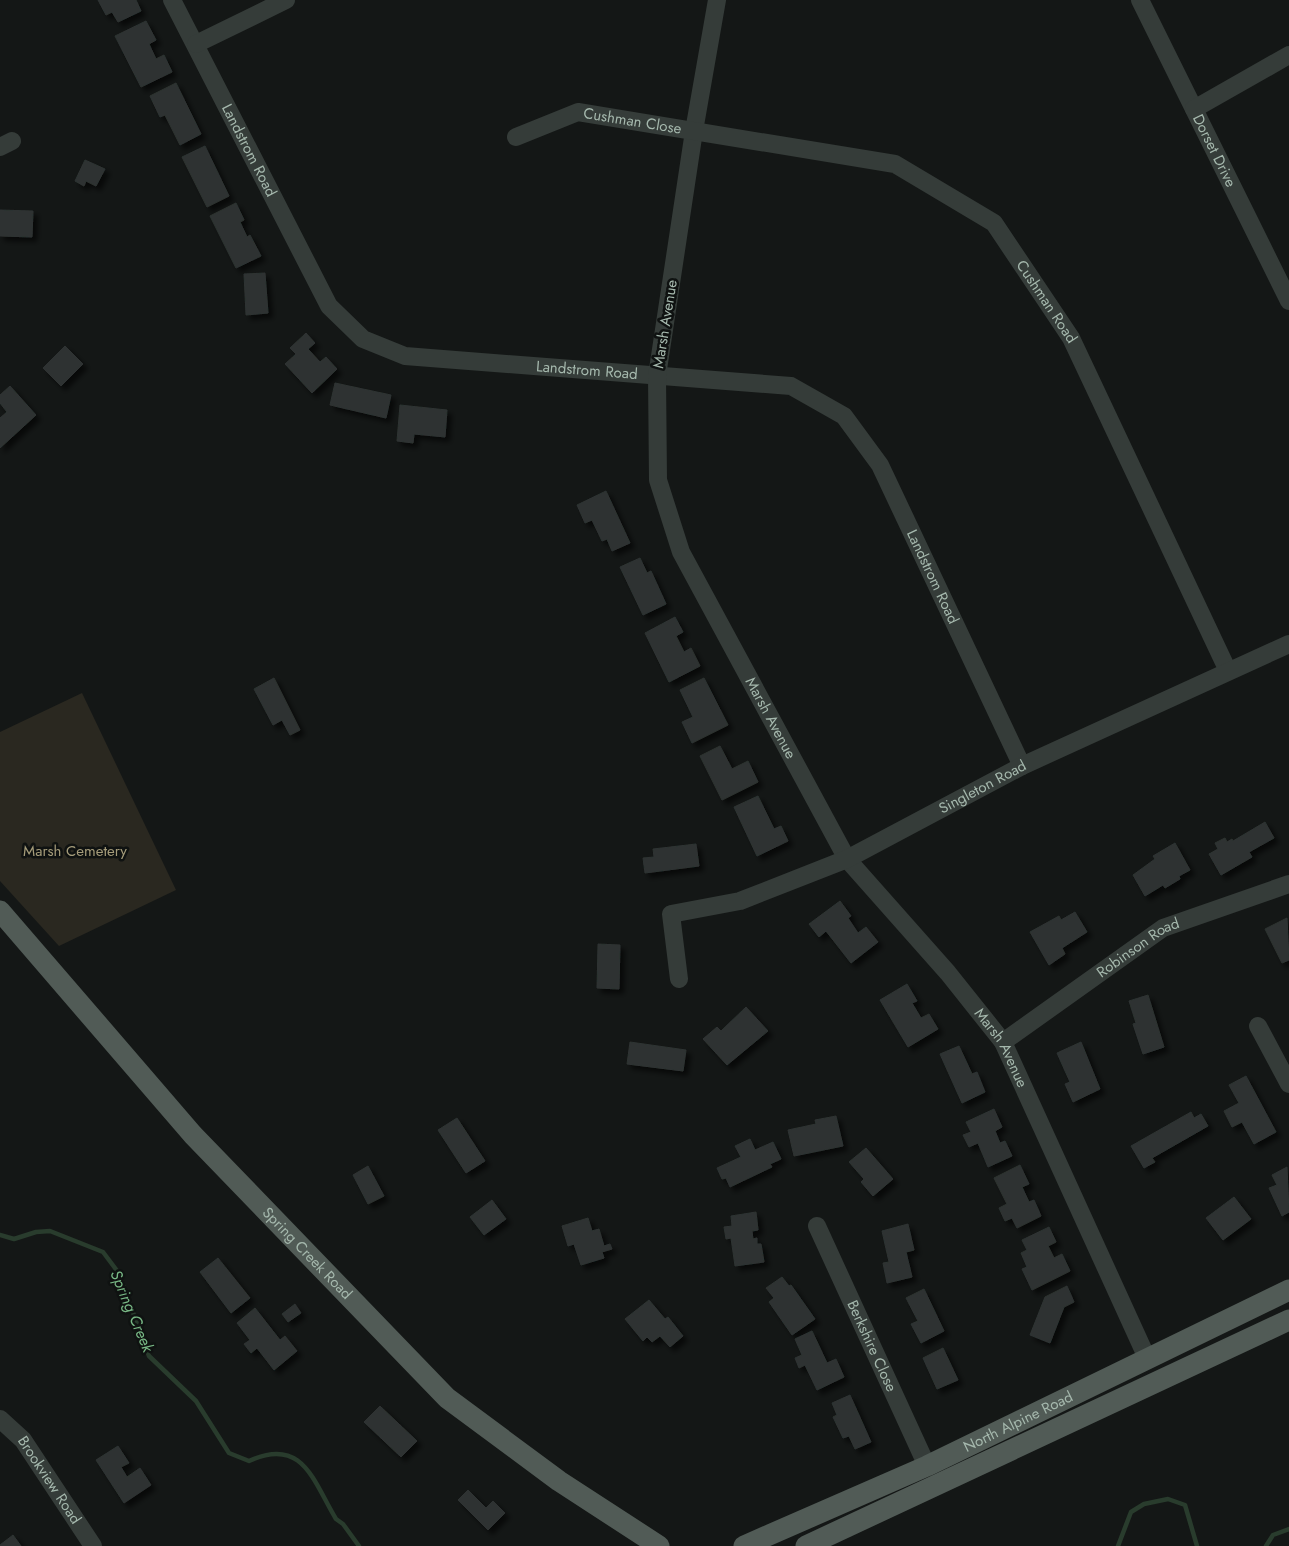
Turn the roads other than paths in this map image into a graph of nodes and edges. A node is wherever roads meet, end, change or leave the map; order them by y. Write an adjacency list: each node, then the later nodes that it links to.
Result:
1 (172, 0): 5 (street, Landstrom Road)
2 (286, 0): 5 (street)
3 (717, 0): 8 (street, Marsh Avenue)
4 (1140, 0): 7 (street, Dorset Drive)
5 (196, 44): 11 (street, Landstrom Road)
6 (1289, 55): 7 (street)
7 (1194, 109): 10 (street, Dorset Drive)
8 (694, 131): 9 (street, Cushman Close); 11 (street, Marsh Avenue); 13 (street, Cushman Road)
9 (516, 137)
10 (1289, 301)
11 (657, 376): 14 (street, Landstrom Road); 15 (street, Marsh Avenue)
12 (1289, 644): 13 (street, Singleton Road)
13 (1228, 671): 14 (street, Singleton Road)
14 (1022, 766): 15 (street, Singleton Road)
15 (847, 859): 18 (street, Singleton Road); 20 (street, Marsh Avenue)
16 (1289, 884): 20 (street, Robinson Road)
17 (0, 911): 29 (main road, Spring Creek Road)
18 (679, 980)
19 (1258, 1026): 21 (street)
20 (1003, 1042): 25 (street, Marsh Avenue)
21 (1289, 1084)
22 (817, 1226): 27 (street, Berkshire Close)
23 (1289, 1290): 25 (main road, North Alpine Road)
24 (1289, 1320): 31 (main road, North Alpine Road)
25 (1146, 1358): 27 (main road, North Alpine Road)
26 (0, 1419): 28 (street, Brookview Road)
27 (927, 1466): 30 (main road, North Alpine Road)
28 (93, 1546)
29 (659, 1546)
30 (744, 1546)
31 (806, 1546)

